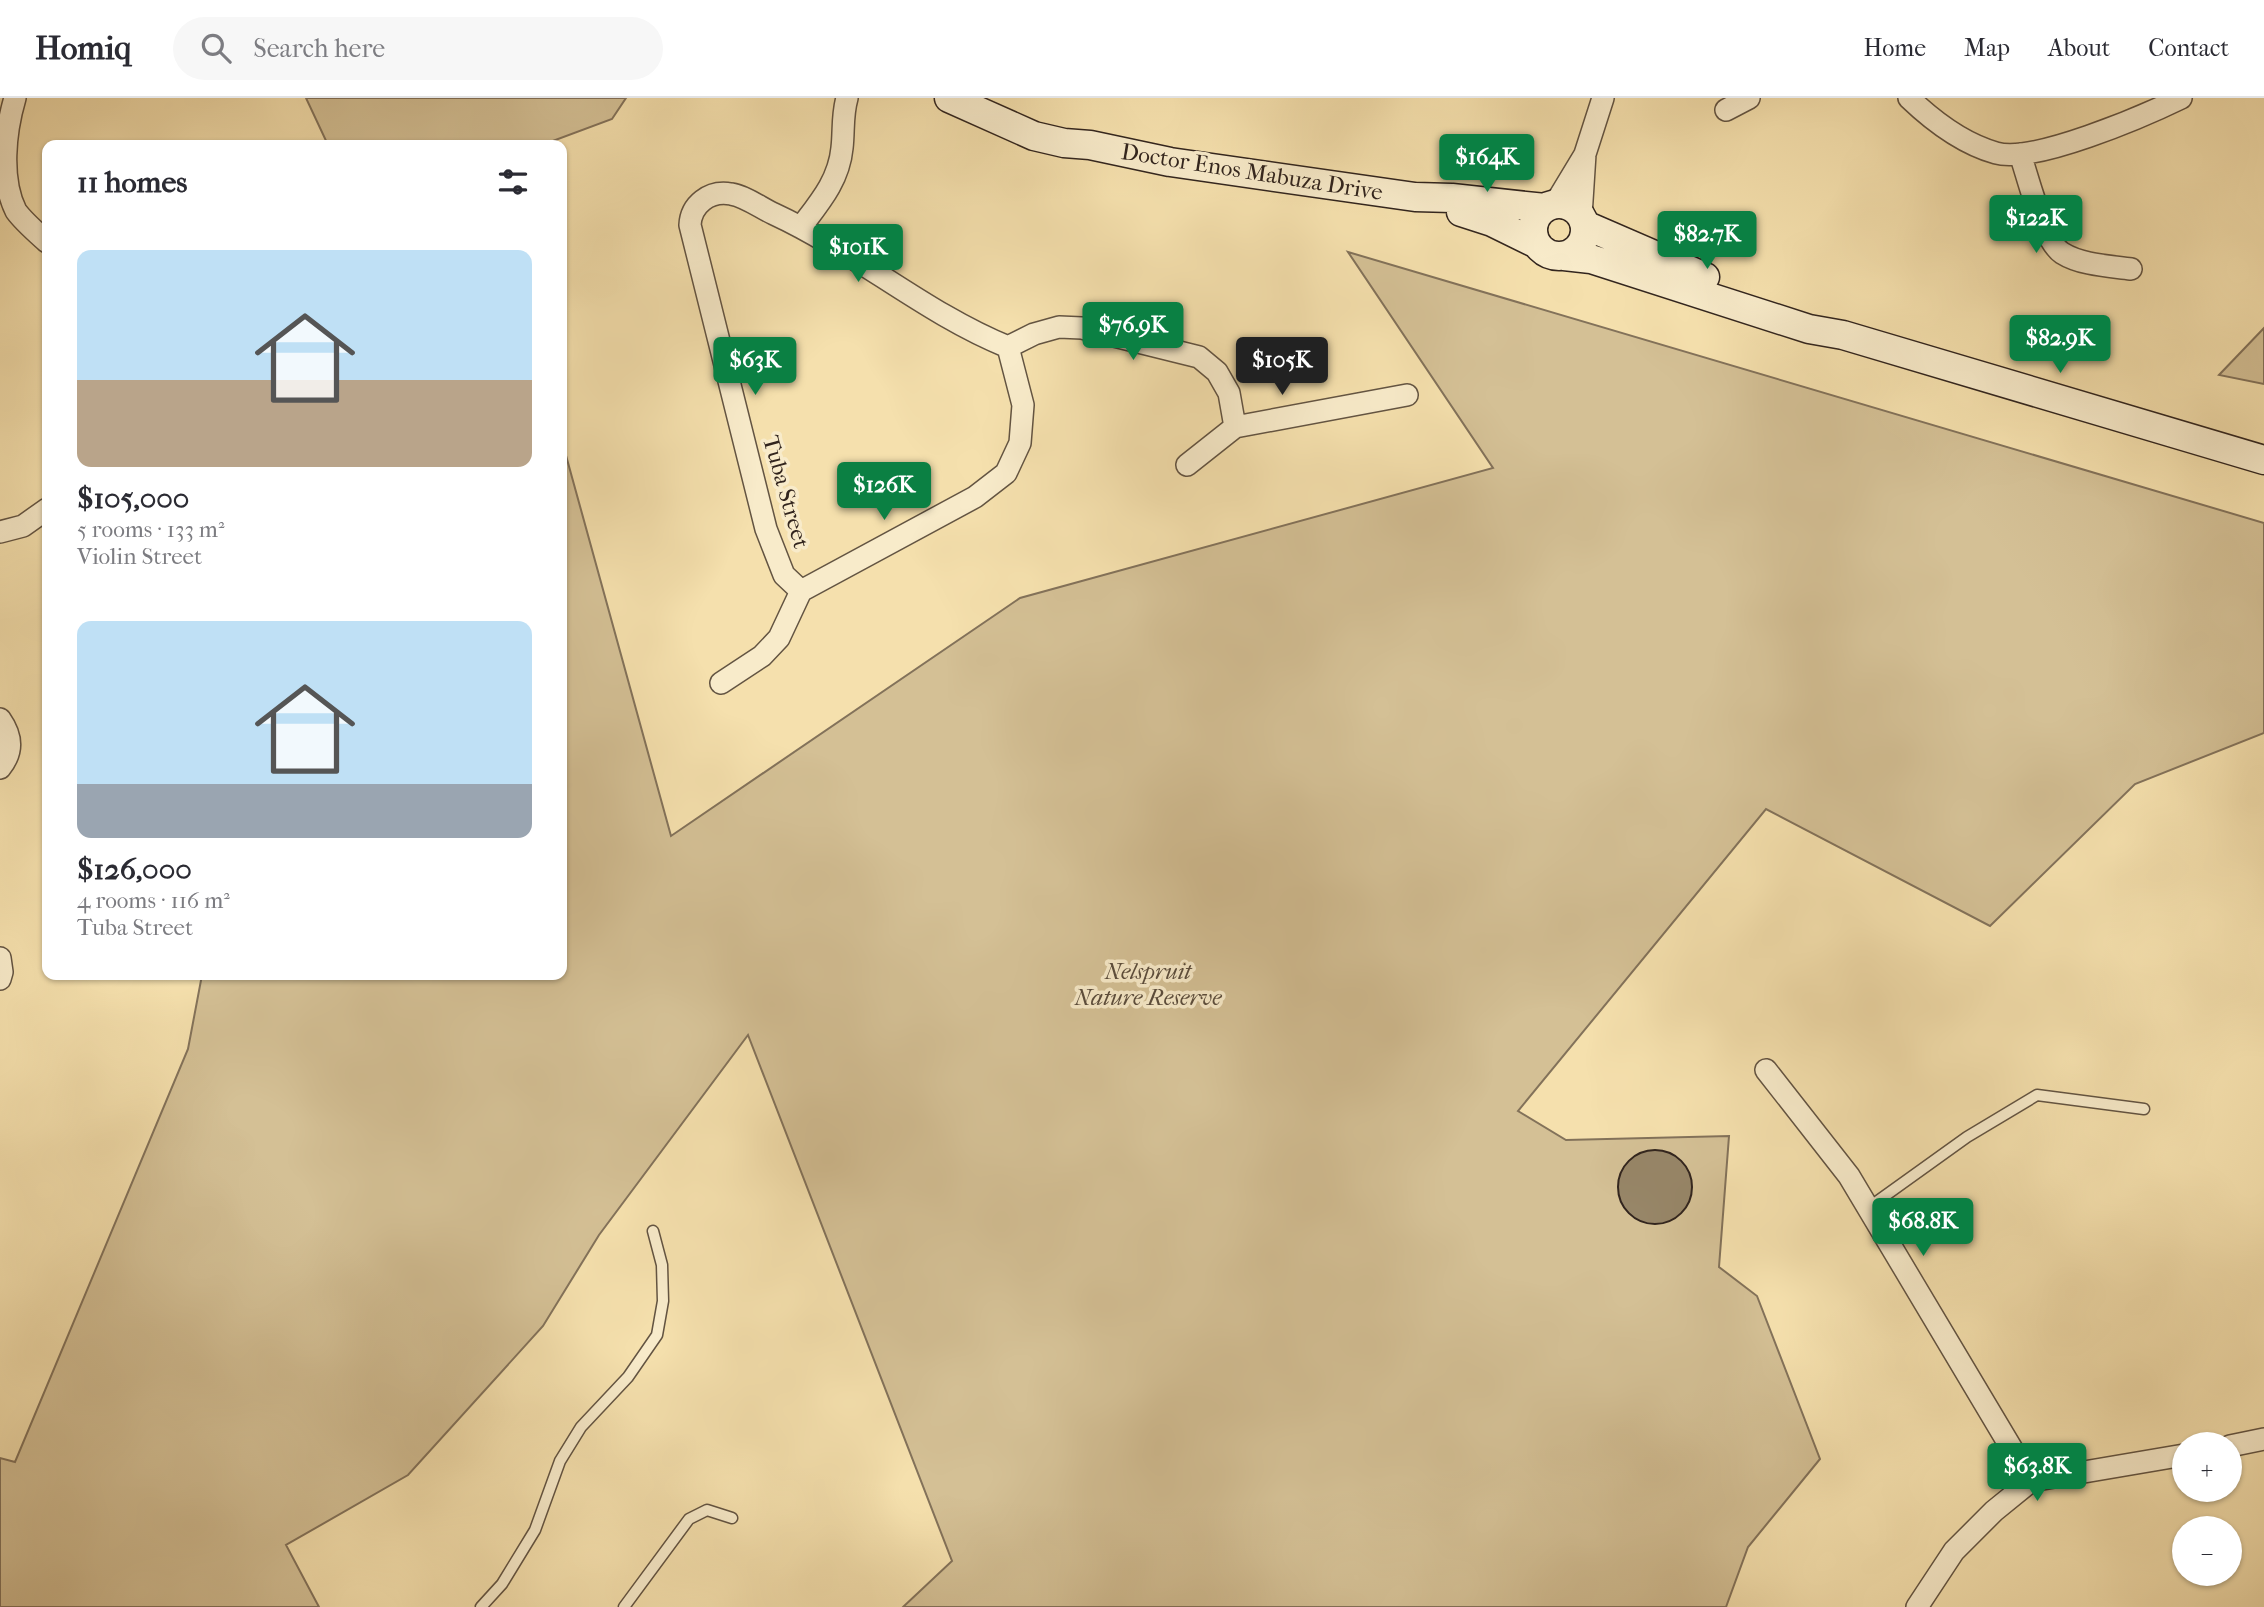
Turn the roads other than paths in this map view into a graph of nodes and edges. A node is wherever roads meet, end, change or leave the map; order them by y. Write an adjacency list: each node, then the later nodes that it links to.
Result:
1 (15, 98): 17 (street)
2 (847, 98): 16 (street)
3 (949, 98): 10 (main road, Doctor Enos Mabuza Drive)
4 (993, 98): 10 (main road, Doctor Enos Mabuza Drive)
5 (1603, 98): 11 (street)
6 (1749, 98): 9 (street)
7 (1909, 98): 12 (street)
8 (2181, 98): 12 (street)
9 (1726, 110)
10 (1090, 145): 13 (main road, Doctor Enos Mabuza Drive)
11 (1585, 154): 14 (street); 15 (street)
12 (2020, 154): 20 (street)
13 (1415, 197): 14 (main road, Doctor Enos Mabuza Drive); 18 (main road, Doctor Enos Mabuza Drive)
14 (1550, 206): 15 (main road); 18 (main road)
15 (1583, 221): 19 (main road); 21 (main road)
16 (801, 226): 22 (street, Tuba Street); 29 (street, Tuba Street)
17 (42, 237)
18 (1537, 244): 19 (main road)
19 (1564, 256): 21 (main road)
20 (2131, 269)
21 (1843, 335): 25 (main road)
22 (1008, 347): 24 (street); 29 (street)
23 (1407, 395): 24 (street)
24 (1235, 427): 26 (street)
25 (2264, 460)
26 (1187, 465)
27 (42, 513): 28 (street)
28 (0, 532)
29 (801, 591): 30 (street)
30 (721, 683)
31 (0, 719): 32 (street)
32 (0, 768)
33 (0, 958): 34 (street)
34 (0, 979)
35 (1766, 1070): 37 (street)
36 (2144, 1109): 37 (lane)
37 (1868, 1208): 42 (street)
38 (653, 1230): 44 (lane)
39 (2264, 1439): 40 (street)
40 (2242, 1444)
41 (2172, 1457): 42 (street)
42 (2031, 1481): 46 (street)
43 (732, 1518): 45 (lane)
44 (481, 1607)
45 (624, 1607)
46 (1917, 1607)

